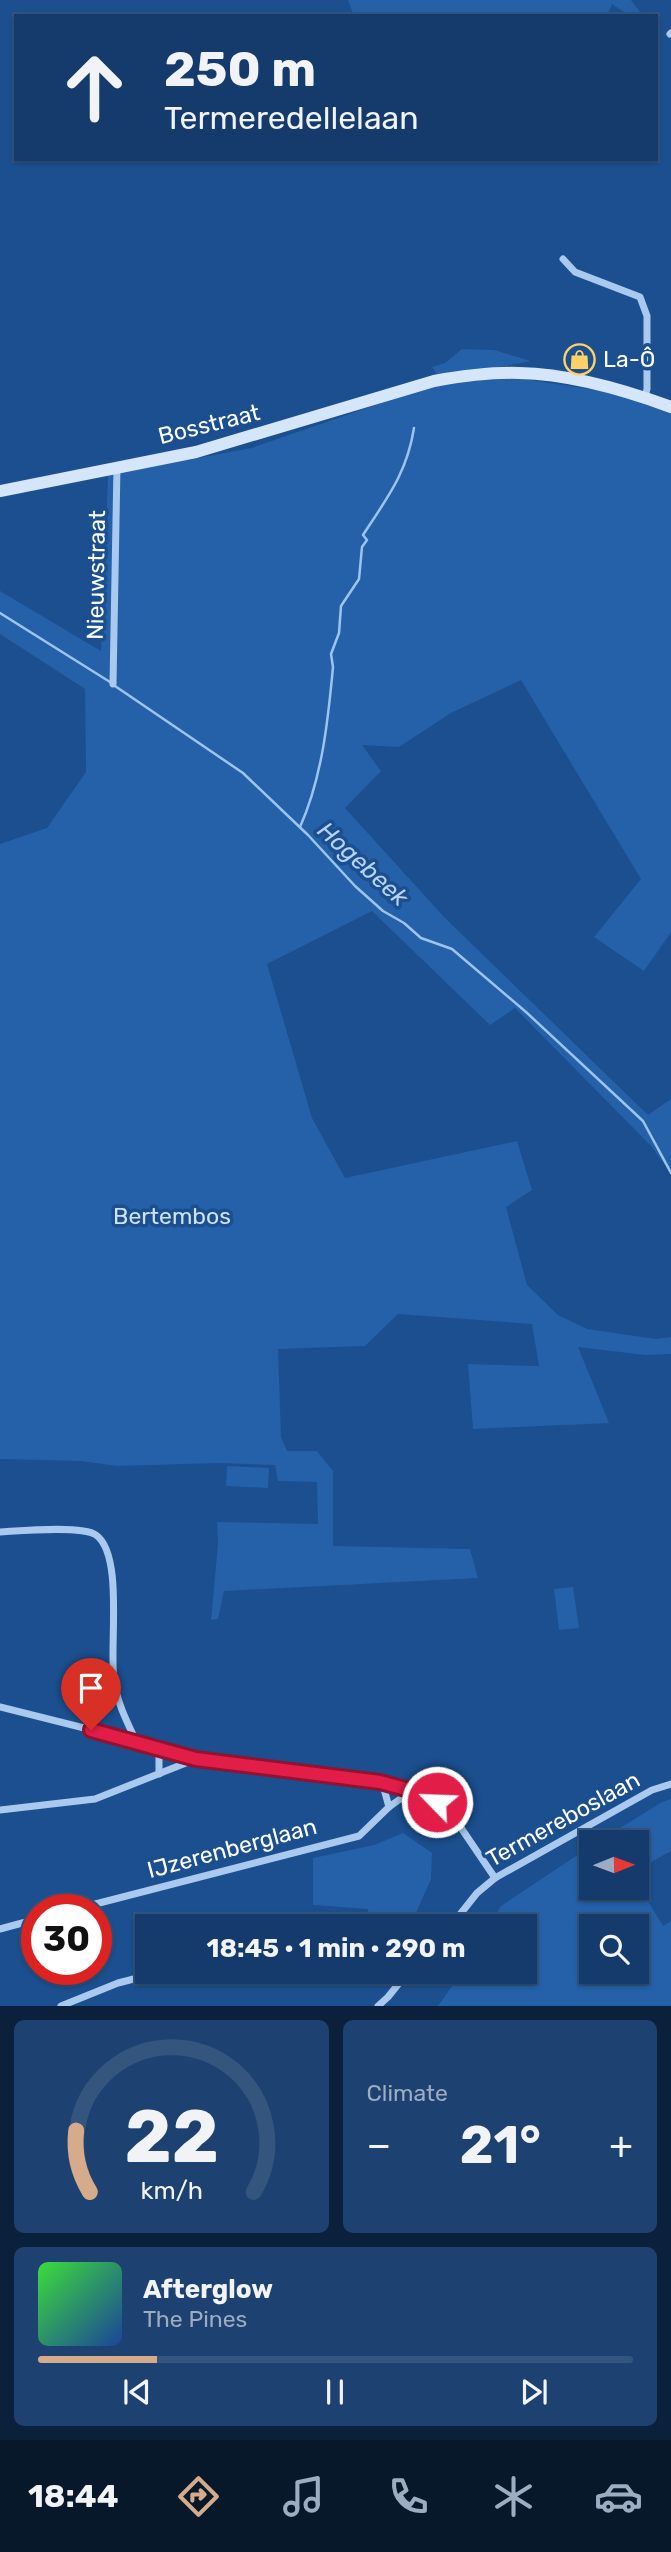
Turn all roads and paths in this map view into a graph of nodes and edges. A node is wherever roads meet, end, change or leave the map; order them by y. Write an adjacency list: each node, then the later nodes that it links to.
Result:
1 (563, 259): 2 (street)
2 (645, 397): 3 (street, Bosstraat); 4 (street, Bosstraat)
3 (669, 406)
4 (117, 467): 5 (street, Bosstraat); 6 (street, Nieuwstraat)
5 (4, 489)
6 (113, 684)
7 (0, 1532): 9 (street)
8 (0, 1707): 9 (street)
9 (136, 1741): 10 (street)
10 (159, 1749): 11 (street); 12 (street)
11 (196, 1759): 12 (street); 13 (street)
12 (159, 1774): 17 (street)
13 (380, 1782): 15 (street); 16 (street)
14 (671, 1784): 18 (street, Termereboslaan)
15 (415, 1791): 16 (street, IJzerenberglaan); 18 (street)
16 (389, 1807): 19 (street, IJzerenberglaan)
17 (0, 1810)
18 (495, 1878): 20 (street, Termereboslaan)
19 (112, 1900)
20 (460, 1914)
21 (21, 1923): 22 (street)
22 (0, 1929)
23 (135, 1979): 25 (street)
24 (398, 1984): 26 (street)
25 (61, 2006)
26 (377, 2006)

